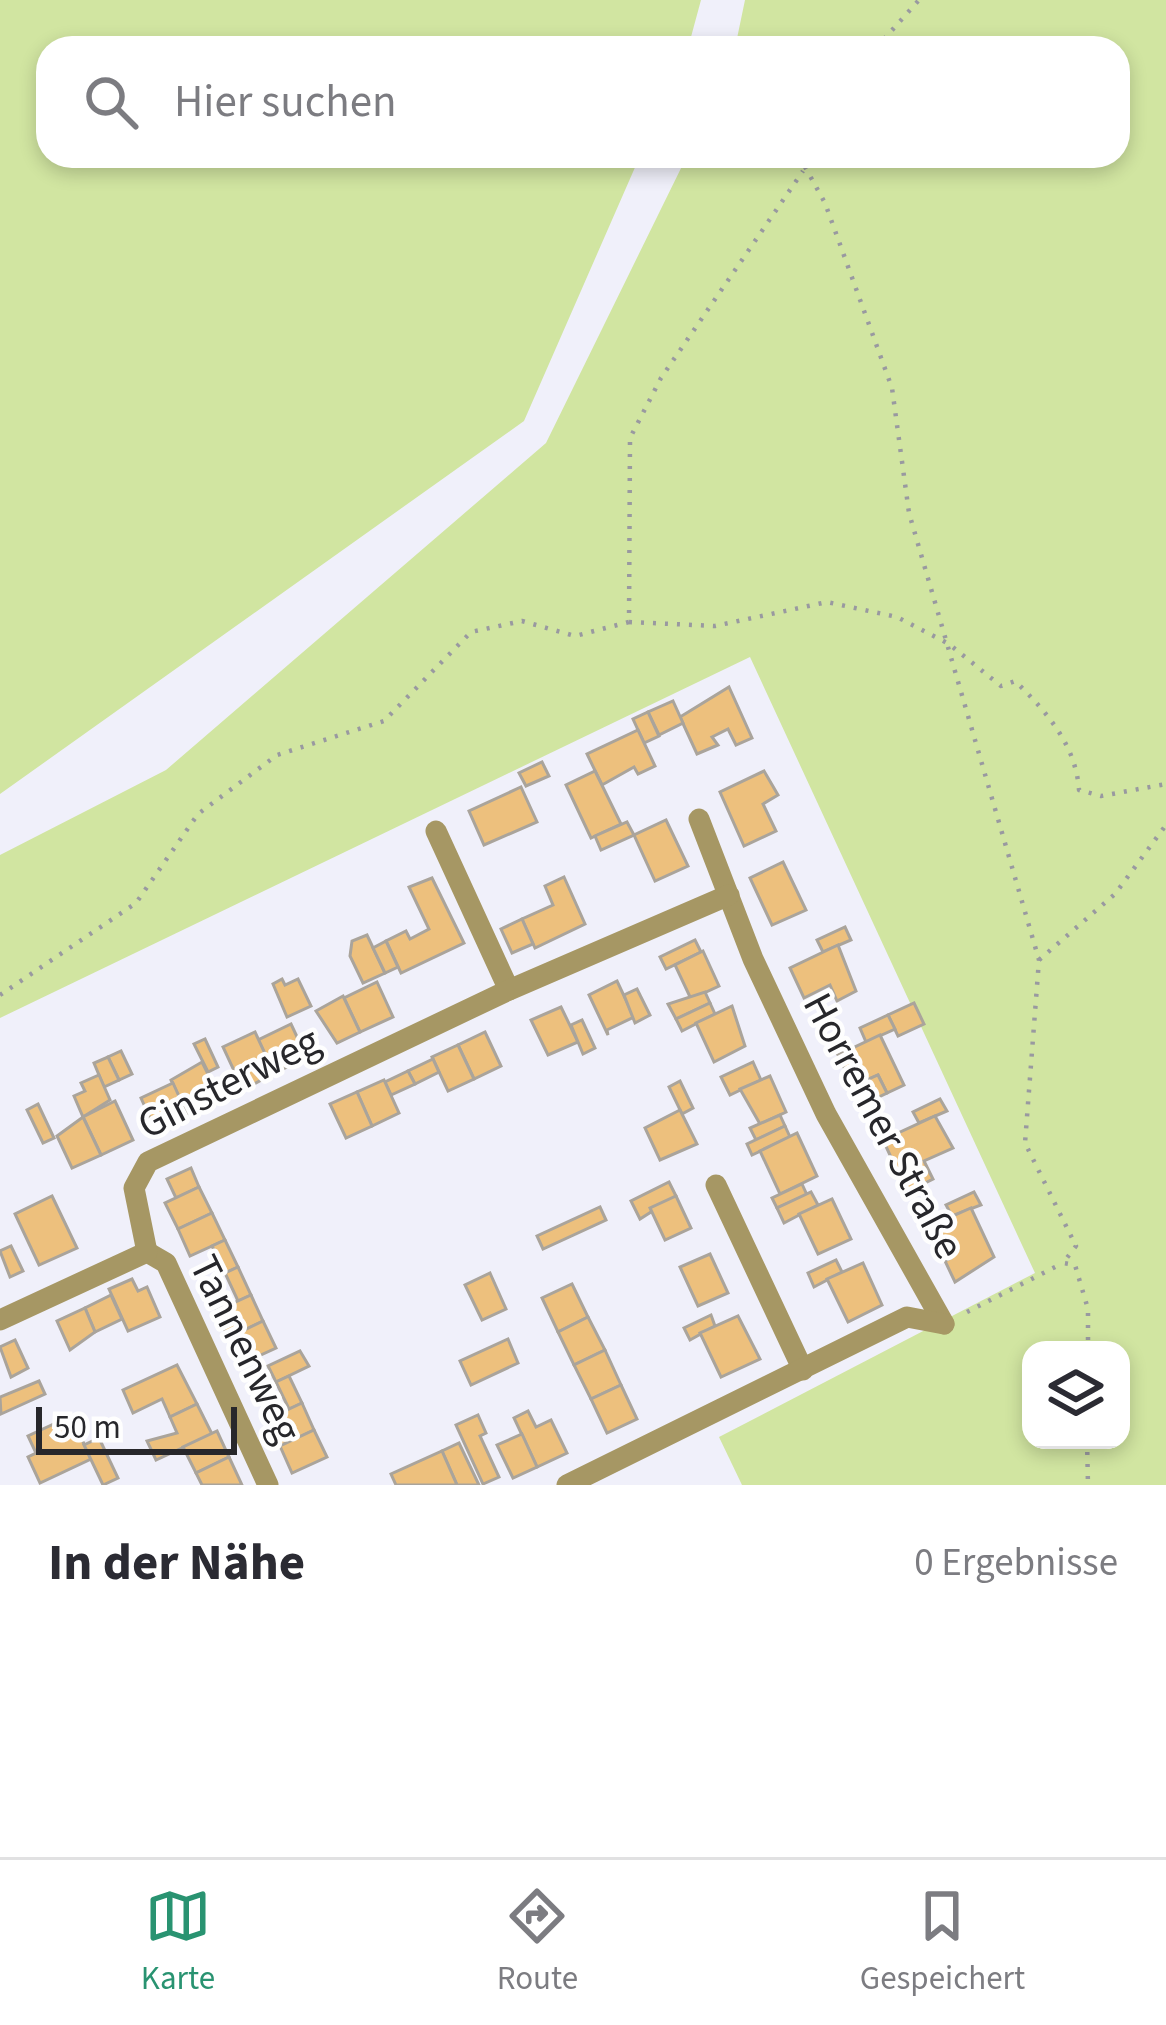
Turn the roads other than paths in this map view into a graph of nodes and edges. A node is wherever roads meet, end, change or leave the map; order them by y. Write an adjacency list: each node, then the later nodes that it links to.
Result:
1 (699, 819): 3 (street, Horremer Straße)
2 (436, 831): 4 (street)
3 (729, 895): 4 (street, Ginsterweg); 8 (street, Horremer Straße)
4 (509, 990): 6 (street, Ginsterweg)
5 (716, 1185): 8 (street)
6 (147, 1252): 7 (street); 9 (street, Tannenweg)
7 (0, 1320)
8 (803, 1370): 10 (street, Horremer Straße)
9 (268, 1485)
10 (567, 1485)

